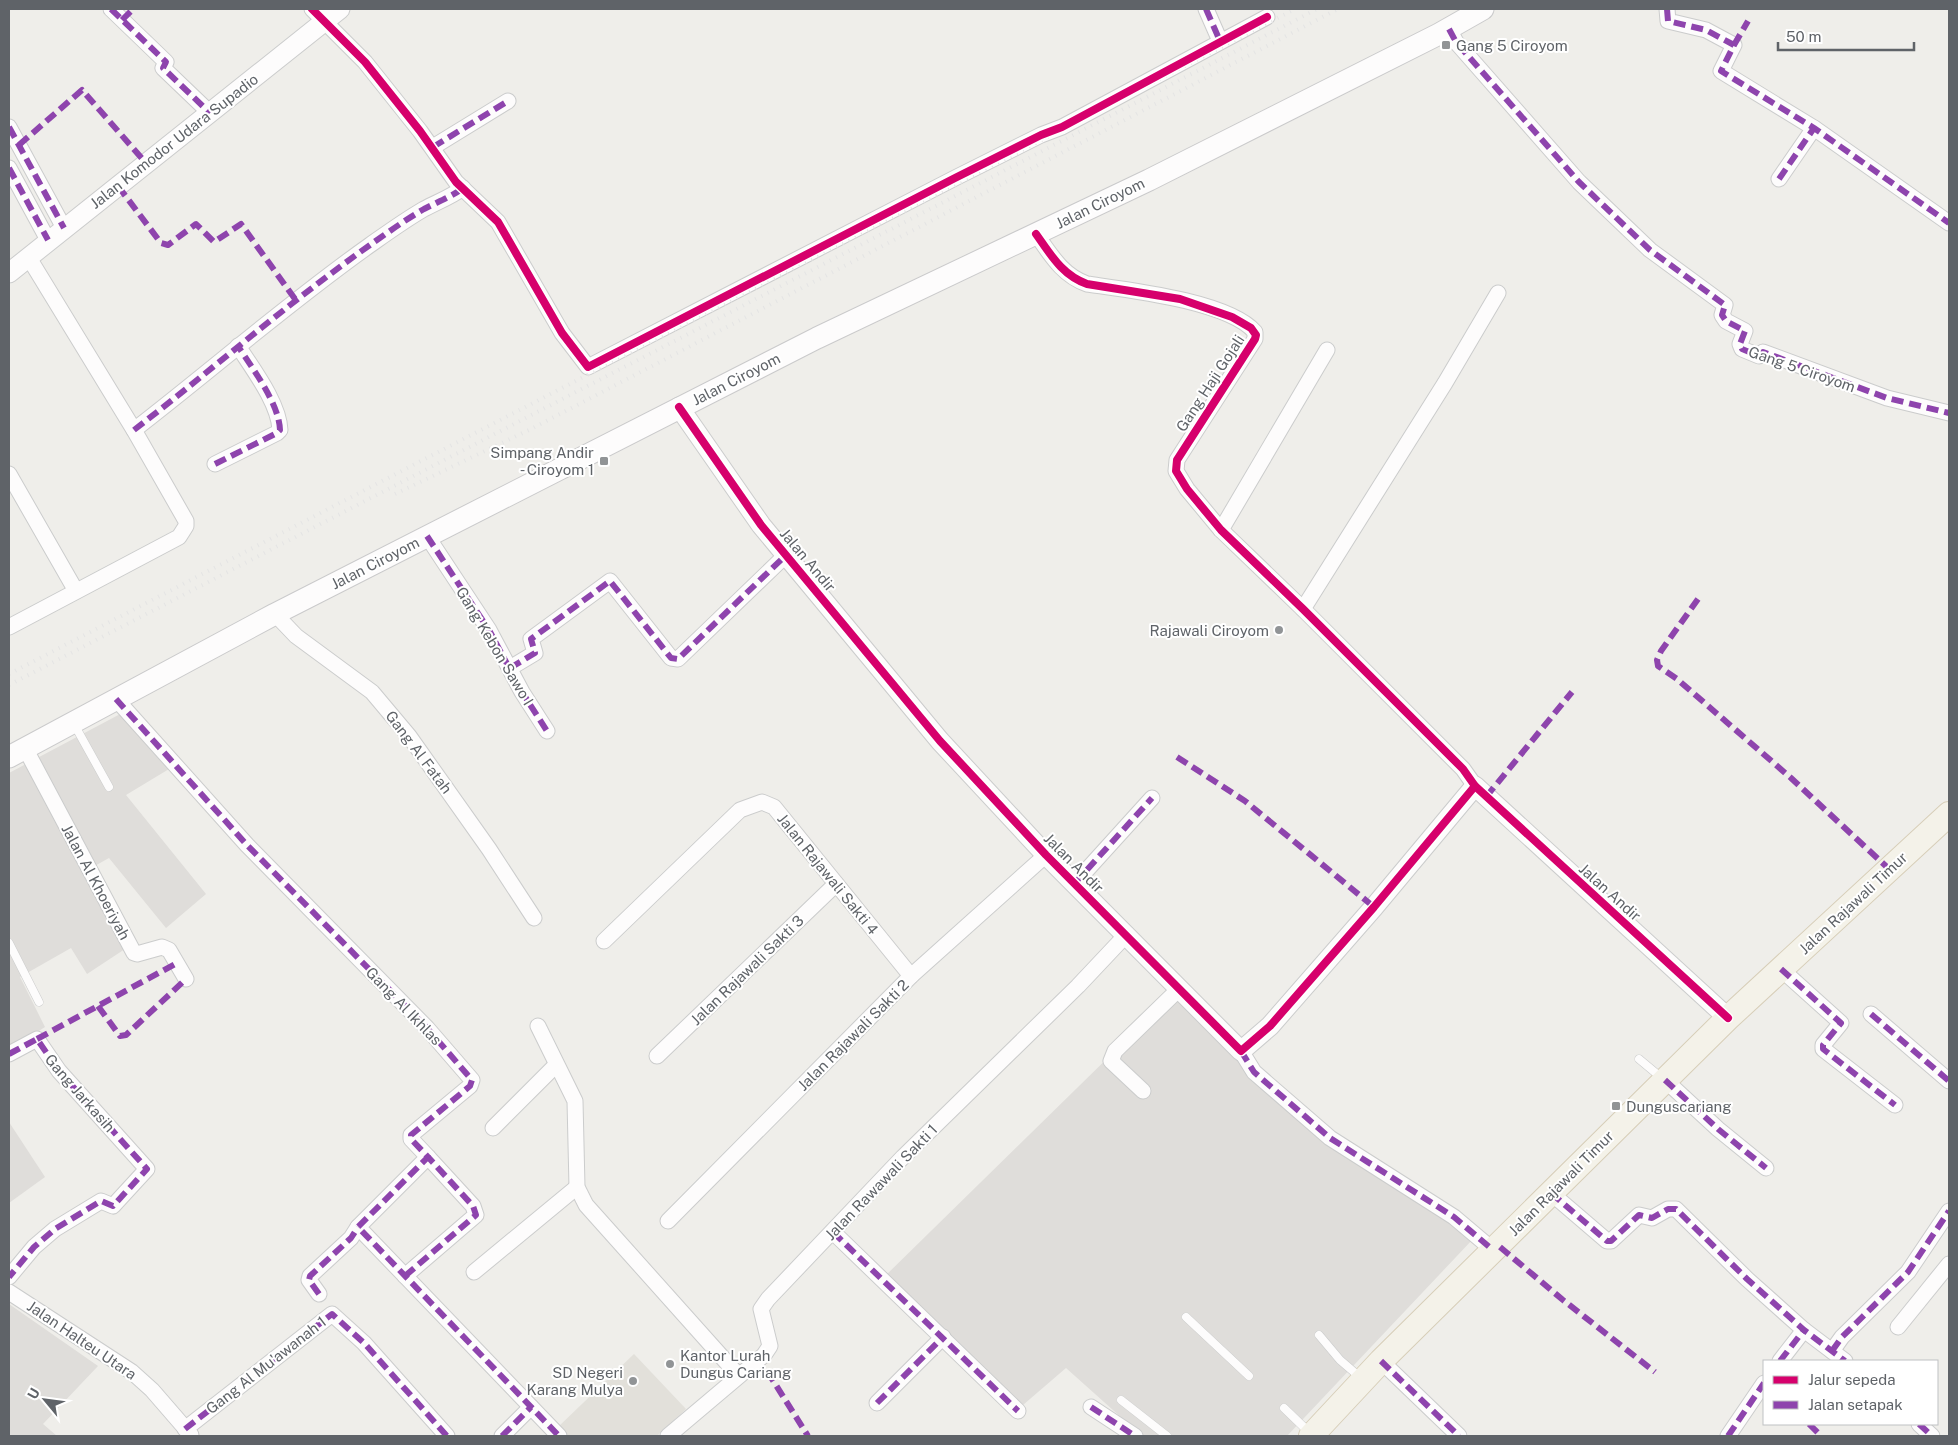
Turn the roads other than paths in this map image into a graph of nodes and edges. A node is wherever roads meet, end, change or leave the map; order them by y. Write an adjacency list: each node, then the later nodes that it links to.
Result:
1 (111, 9): 11 (street)
2 (340, 9): 6 (street, Jalan Komodor Udara Supadio)
3 (1206, 9): 9 (street)
4 (1667, 9): 13 (street)
5 (1477, 11): 8 (main road, Jalan Ciroyom)
6 (318, 15): 11 (street, Jalan Komodor Udara Supadio); 14 (street)
7 (1267, 17): 9 (street)
8 (1449, 29): 20 (main road, Jalan Ciroyom); 28 (street, Gang 5 Ciroyom)
9 (1220, 41): 17 (street)
10 (508, 101): 14 (street)
11 (210, 113): 19 (street, Jalan Komodor Udara Supadio)
12 (9, 127): 19 (street)
13 (1814, 128): 16 (street); 18 (street)
14 (433, 147): 17 (street)
15 (9, 168): 21 (street)
16 (1778, 179)
17 (463, 188): 25 (street)
18 (1949, 223)
19 (64, 228): 21 (street, Jalan Komodor Udara Supadio)
20 (1036, 234): 27 (main road, Jalan Ciroyom); 32 (street, Gang Haji Gojali)
21 (48, 240): 22 (street, Jalan Komodor Udara Supadio)
22 (29, 258): 23 (street, Jalan Komodor Udara Supadio); 29 (street)
23 (9, 273)
24 (1498, 293): 36 (street)
25 (238, 346): 29 (street); 30 (street)
26 (1326, 350): 32 (street)
27 (679, 408): 33 (main road, Jalan Ciroyom); 34 (street, Jalan Andir)
28 (1949, 413)
29 (134, 430): 35 (street)
30 (215, 464)
31 (9, 474): 35 (street)
32 (1221, 530): 36 (street, Jalan Andir)
33 (427, 536): 37 (main road, Jalan Ciroyom); 39 (street, Gang Kebon Sawo I)
34 (786, 555): 39 (street); 48 (street, Jalan Andir)
35 (76, 591): 38 (street)
36 (1303, 608): 44 (street, Jalan Andir)
37 (275, 614): 40 (main road, Jalan Ciroyom); 51 (street, Gang Al Fatah)
38 (9, 627)
39 (510, 668): 42 (street, Gang Kebon Sawo I)
40 (116, 699): 41 (main road, Jalan Ciroyom); 73 (street, Gang Al Ikhlas)
41 (73, 722): 43 (main road, Jalan Ciroyom); 45 (lane)
42 (547, 731)
43 (17, 753): 57 (street, Jalan Al Khoeriyah)
44 (1475, 786): 61 (street, Jalan Andir); 63 (street)
45 (109, 787)
46 (1152, 798): 49 (street)
47 (1949, 814): 55 (main road, Jalan Rajawali Timur)
48 (1046, 855): 49 (street, Jalan Andir); 56 (street, Jalan Rajawali Sakti 2)
49 (1074, 883): 52 (street, Jalan Andir)
50 (836, 884): 53 (street, Jalan Rajawali Sakti 4); 56 (street, Jalan Rajawali Sakti 4); 65 (street, Jalan Rajawali Sakti 3)
51 (534, 918)
52 (1126, 934): 58 (street, Jalan Andir); 80 (street, Jalan Rawawali Sakti 1)
53 (604, 941)
54 (9, 943): 59 (lane)
55 (1781, 969): 61 (main road, Jalan Rajawali Timur); 71 (street)
56 (912, 976): 78 (street, Jalan Rajawali Sakti 2)
57 (186, 979)
58 (1180, 988): 63 (street, Jalan Andir); 70 (street)
59 (39, 1002)
60 (1871, 1014): 69 (street)
61 (1728, 1018): 68 (main road, Jalan Rajawali Timur)
62 (538, 1026): 67 (street)
63 (1241, 1051): 81 (street)
64 (9, 1054): 85 (street, Gang Jarkasih)
65 (657, 1056)
66 (1639, 1059): 68 (lane)
67 (556, 1065): 72 (street); 75 (street)
68 (1665, 1080): 74 (street); 76 (main road, Jalan Rajawali Timur)
69 (1949, 1081)
70 (1143, 1091)
71 (1895, 1105)
72 (493, 1128)
73 (428, 1157): 79 (street); 84 (street)
74 (1766, 1168)
75 (577, 1187): 83 (street); 97 (street)
76 (1551, 1193): 81 (main road, Jalan Rajawali Timur); 90 (street)
77 (1949, 1211): 93 (street)
78 (668, 1222)
79 (358, 1227): 84 (street); 87 (street)
80 (833, 1232): 92 (street); 97 (street, Jalan Rawawali Sakti 1)
81 (1493, 1250): 96 (main road, Jalan Rajawali Timur)
82 (1949, 1264): 89 (street)
83 (474, 1272)
84 (406, 1276): 103 (street)
85 (9, 1277)
86 (9, 1292): 108 (street, Jalan Halteu Utara)
87 (319, 1294)
88 (1186, 1317): 98 (lane)
89 (1898, 1327)
90 (1804, 1330): 93 (street); 94 (street)
91 (1318, 1336): 99 (lane)
92 (943, 1337): 102 (street); 106 (street)
93 (1832, 1351): 95 (street)
94 (1781, 1360)
95 (1844, 1360)
96 (1381, 1361): 99 (main road, Jalan Rajawali Timur); 116 (street)
97 (738, 1375): 112 (street, Jalan Rawawali Sakti 1)
98 (1249, 1376)
99 (1363, 1380): 115 (main road, Jalan Rajawali Timur)
100 (1763, 1384): 117 (street)
101 (1121, 1400): 114 (lane)
102 (877, 1402)
103 (531, 1407): 110 (street); 111 (street)
104 (1091, 1407): 113 (street)
105 (1284, 1408): 115 (lane)
106 (1018, 1411)
107 (1920, 1425): 118 (street)
108 (189, 1432): 109 (street, Gang Al Mu'awanah 1)
109 (447, 1436)
110 (502, 1436)
111 (559, 1436)
112 (668, 1436)
113 (1135, 1436)
114 (1167, 1436)
115 (1312, 1436)
116 (1458, 1436)
117 (1728, 1436)
118 (1932, 1436)

